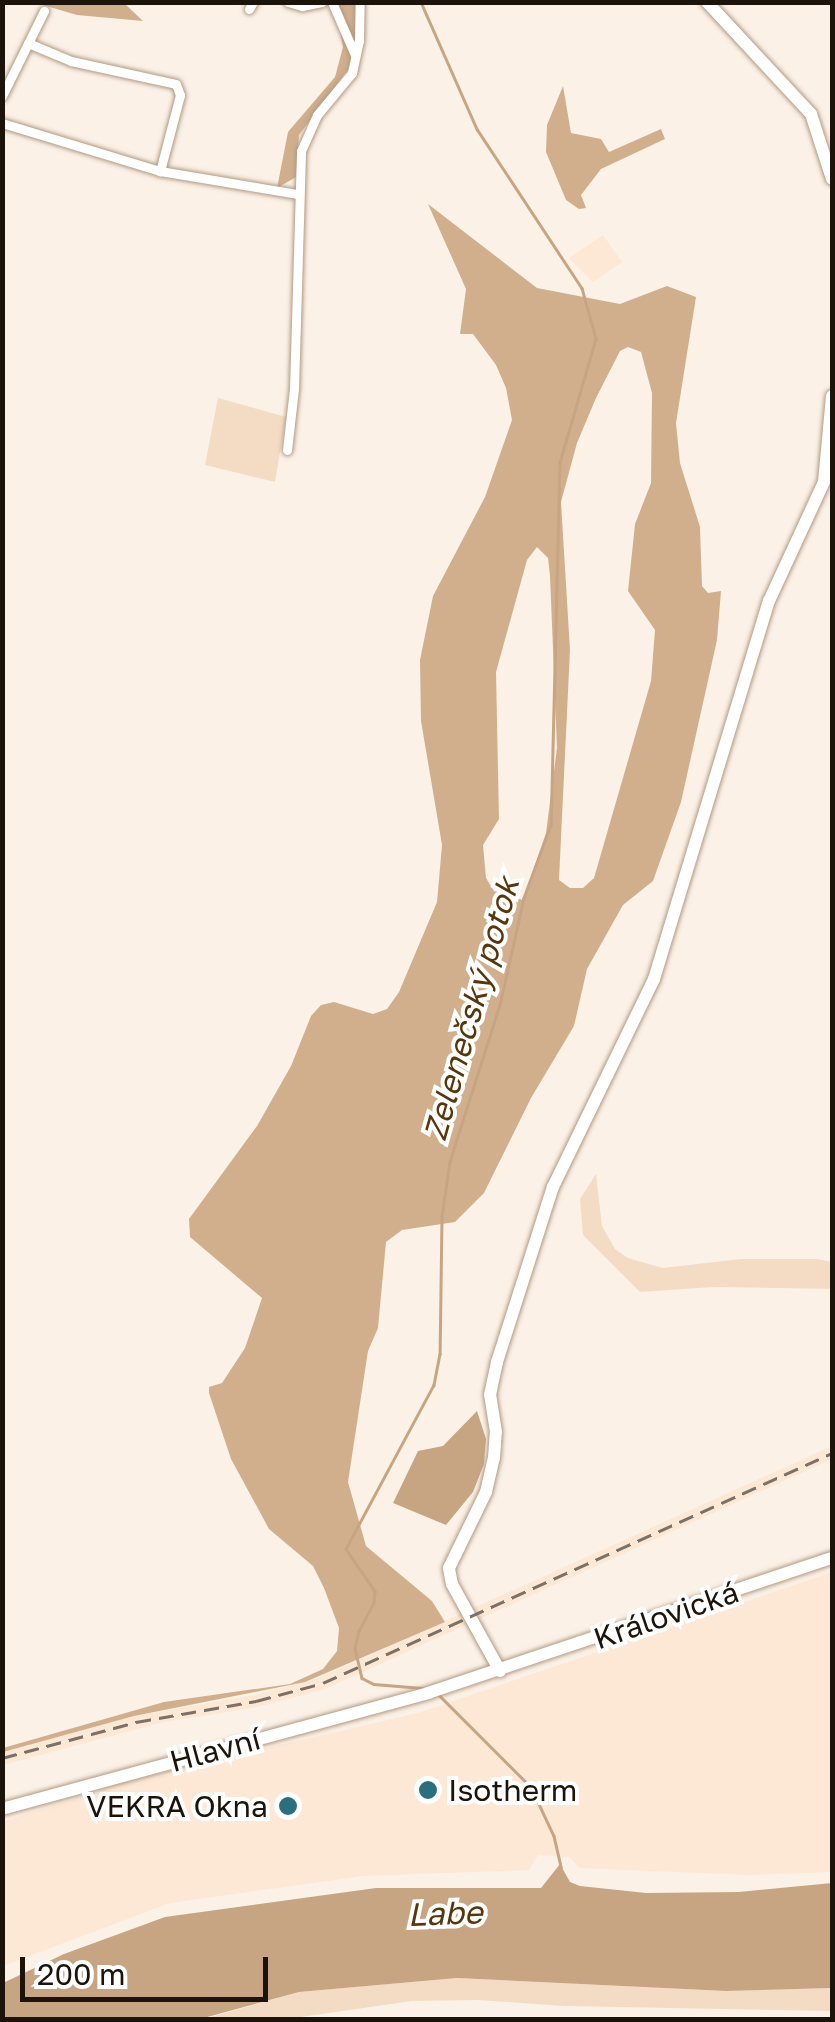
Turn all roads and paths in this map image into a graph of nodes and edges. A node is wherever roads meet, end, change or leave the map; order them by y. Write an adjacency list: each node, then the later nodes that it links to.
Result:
1 (288, 2): 2 (street)
2 (322, 2)
3 (332, 2): 8 (street)
4 (360, 2): 8 (street)
5 (707, 2): 12 (street)
6 (44, 10): 7 (street)
7 (28, 42): 9 (street); 11 (street)
8 (356, 58): 13 (street)
9 (2, 96)
10 (2, 123): 11 (street)
11 (160, 170): 13 (street)
12 (832, 179)
13 (298, 194): 15 (street)
14 (832, 396): 17 (street)
15 (287, 450)
16 (832, 1558): 17 (street, Královická)
17 (500, 1671): 18 (street, Královická)
18 (450, 1686): 19 (street, Hlavní)
19 (2, 1809)

